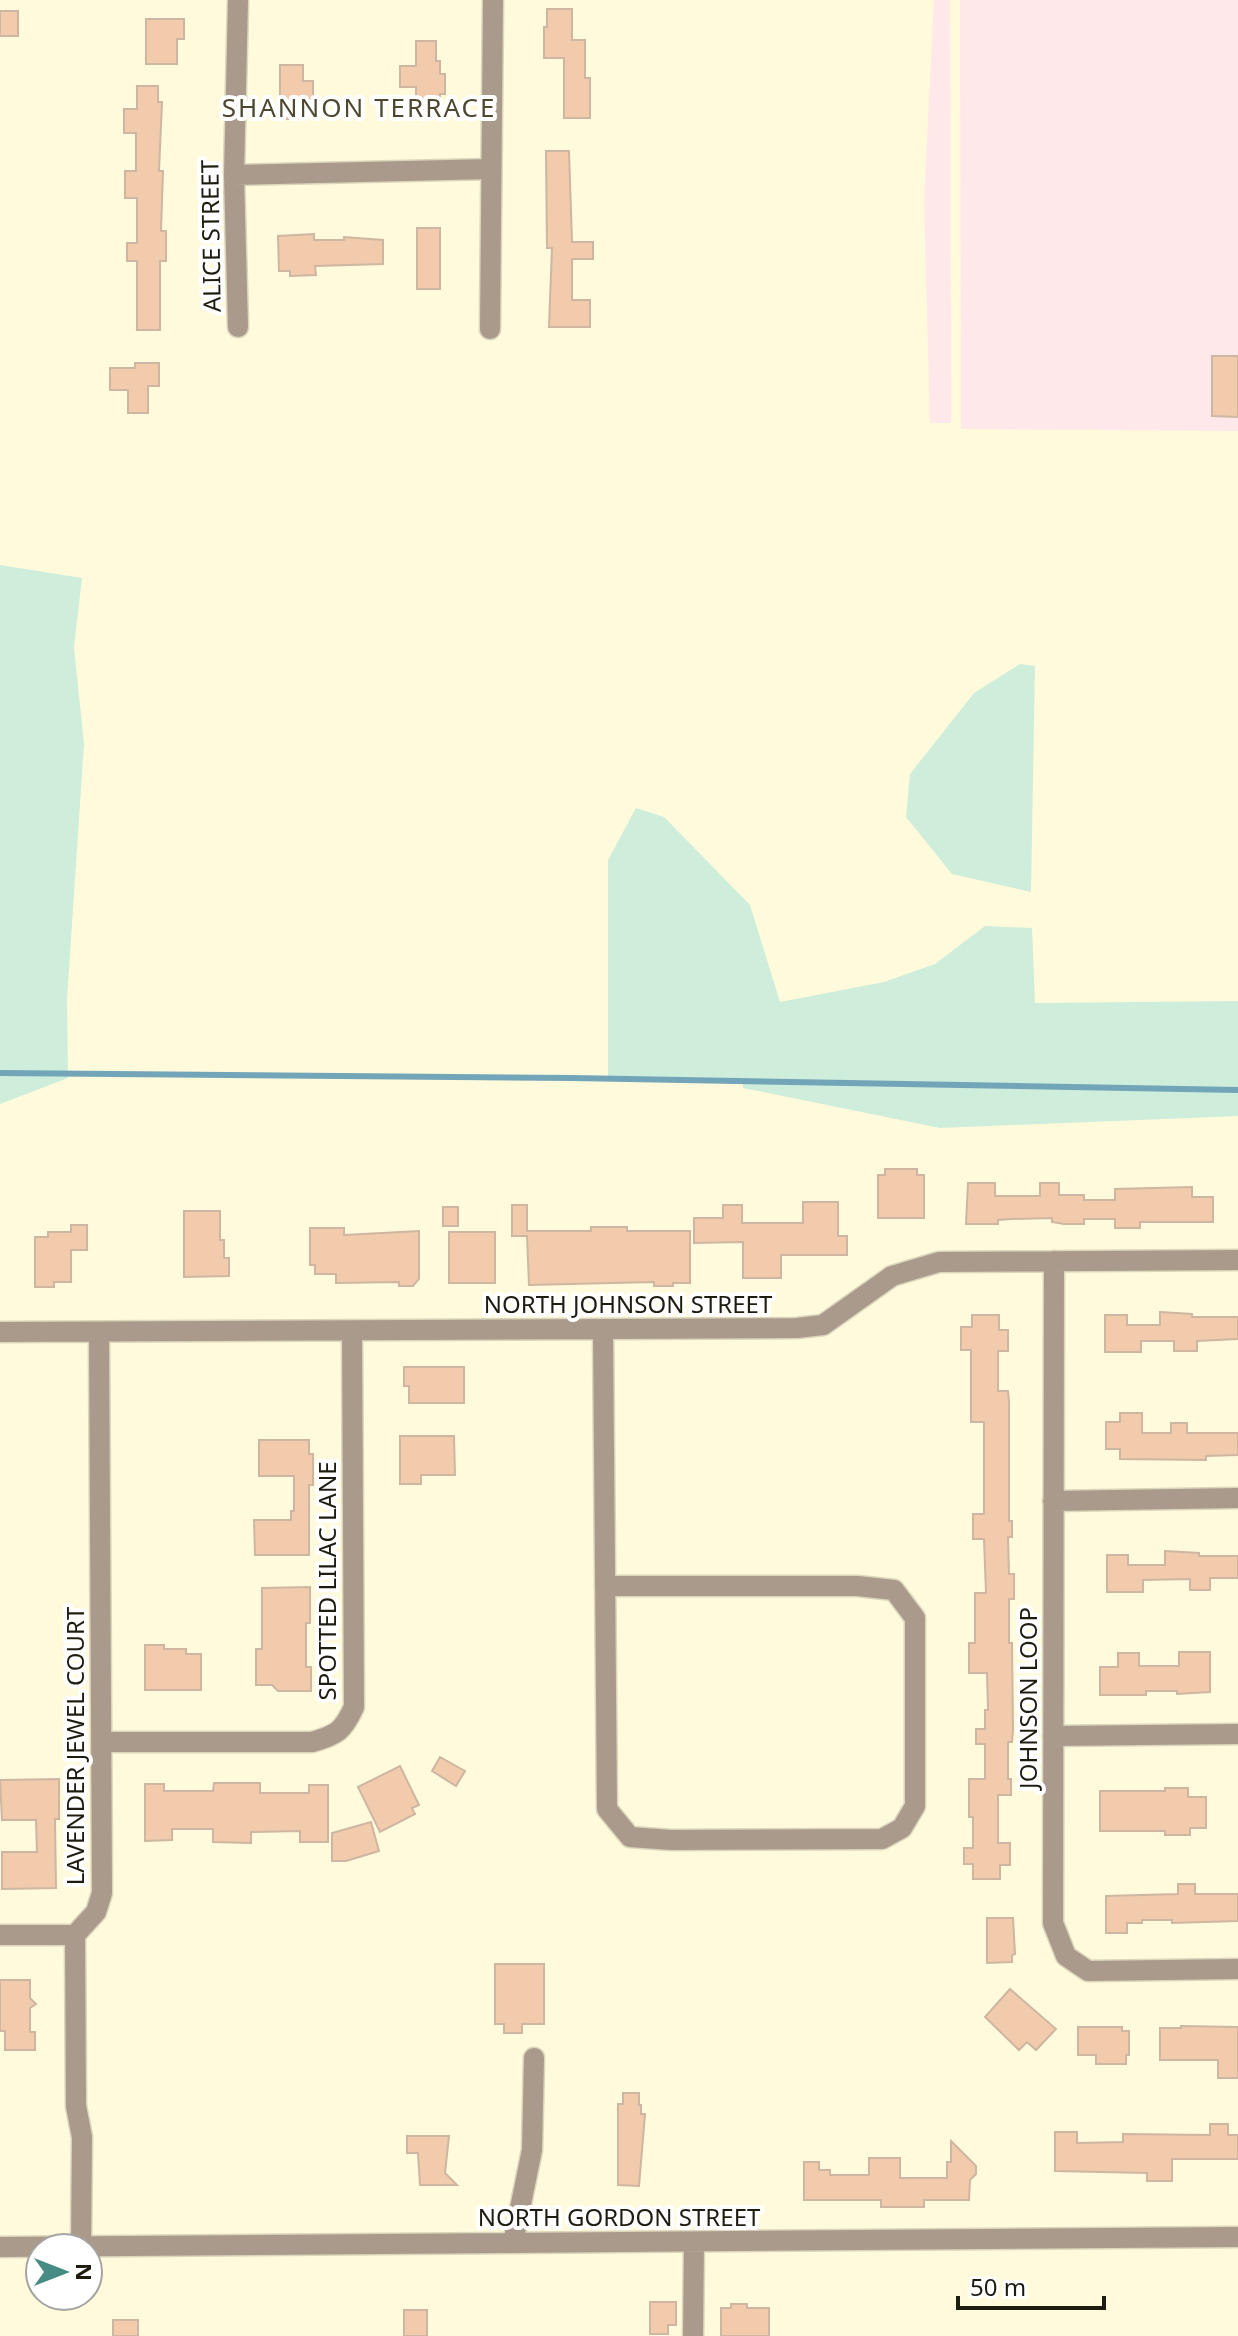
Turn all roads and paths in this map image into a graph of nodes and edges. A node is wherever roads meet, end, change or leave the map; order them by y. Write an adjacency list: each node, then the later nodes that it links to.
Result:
1 (238, 0): 4 (street, ALICE STREET)
2 (493, 0): 3 (street)
3 (491, 169): 4 (street); 6 (street)
4 (234, 175): 5 (street, ALICE STREET)
5 (238, 327)
6 (490, 329)
7 (1238, 1260): 8 (street, NORTH JOHNSON STREET)
8 (1054, 1261): 9 (street, NORTH JOHNSON STREET); 14 (street, JOHNSON LOOP)
9 (603, 1329): 10 (street, NORTH JOHNSON STREET); 15 (street)
10 (352, 1331): 12 (street, NORTH JOHNSON STREET); 18 (street, SPOTTED LILAC LANE)
11 (0, 1332): 12 (street, NORTH JOHNSON STREET)
12 (99, 1333): 18 (street, LAVENDER JEWEL COURT)
13 (1238, 1498): 14 (street)
14 (1053, 1501): 17 (street, JOHNSON LOOP)
15 (605, 1586): 15 (street)
16 (1238, 1734): 17 (street)
17 (1053, 1736): 21 (street, JOHNSON LOOP)
18 (101, 1742): 20 (street, LAVENDER JEWEL COURT)
19 (0, 1935): 20 (street)
20 (75, 1935): 23 (street)
21 (1238, 1969)
22 (534, 2058): 26 (street)
23 (81, 2232)
24 (1238, 2237): 25 (street, NORTH GORDON STREET)
25 (694, 2242): 26 (street, NORTH GORDON STREET); 30 (street)
26 (513, 2243): 27 (street, NORTH GORDON STREET)
27 (104, 2246)
28 (0, 2247): 29 (street, NORTH GORDON STREET)
29 (24, 2247)
30 (693, 2336)

